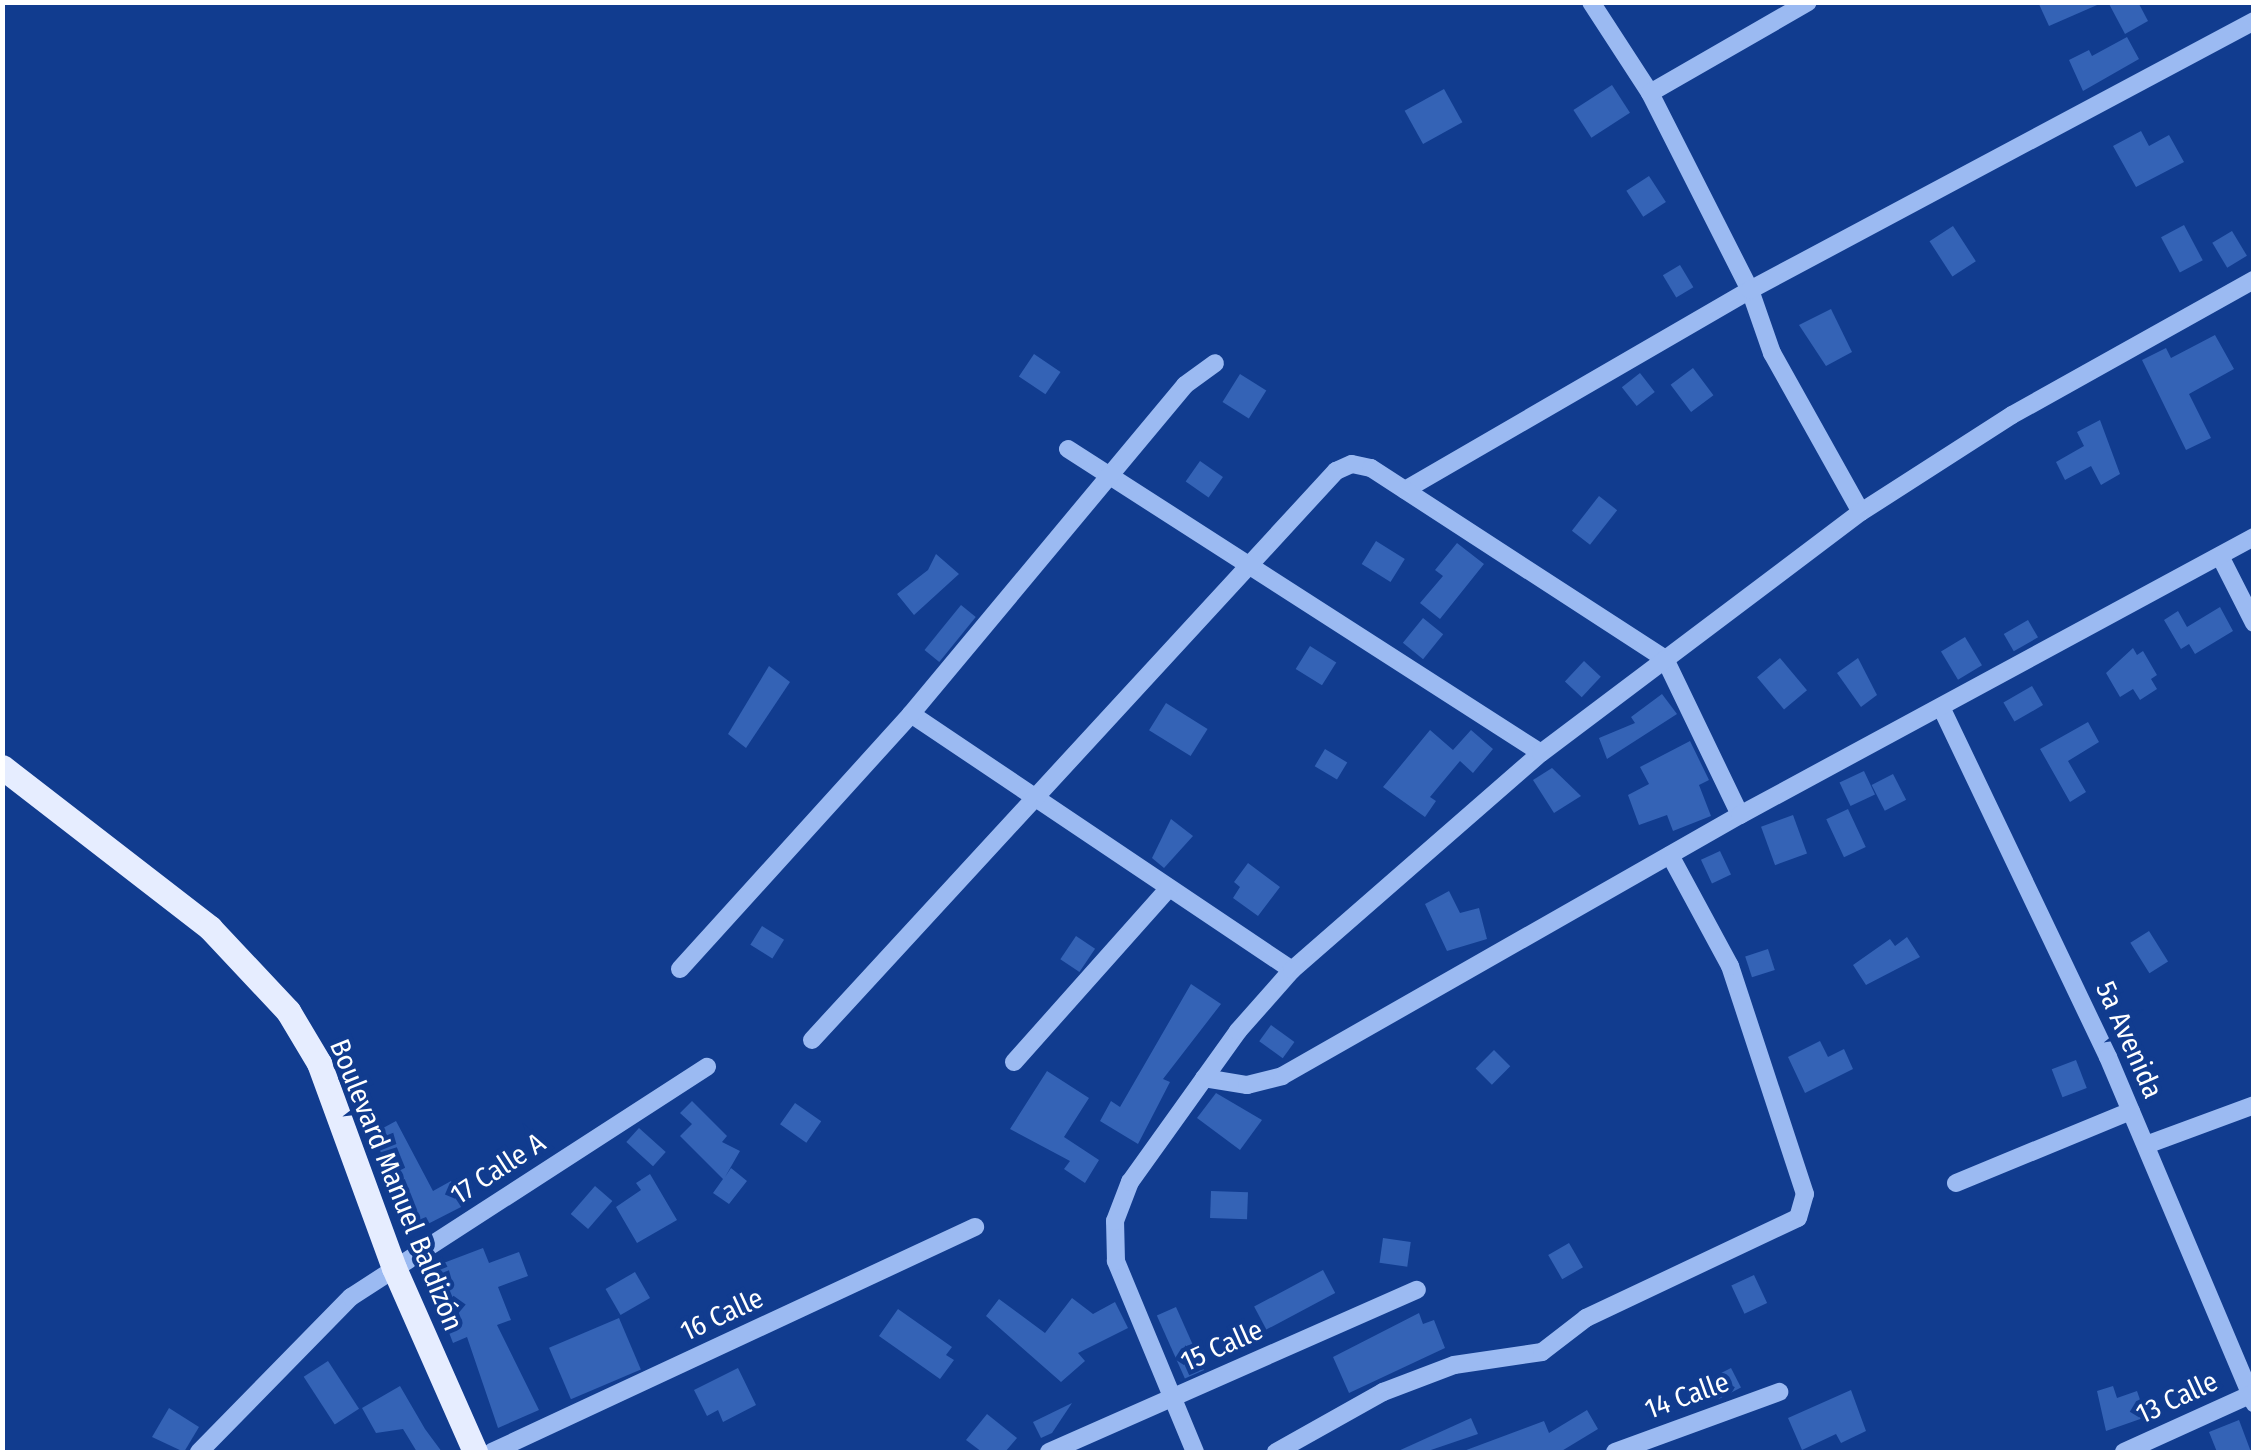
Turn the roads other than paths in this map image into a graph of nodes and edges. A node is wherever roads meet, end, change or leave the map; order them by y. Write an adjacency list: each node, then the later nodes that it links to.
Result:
1 (1591, 2): 4 (street)
2 (1808, 2): 4 (street)
3 (2254, 22): 6 (street)
4 (1650, 93): 6 (street)
5 (2254, 280): 11 (street)
6 (1750, 290): 10 (street); 11 (street)
7 (1215, 363): 9 (street)
8 (1068, 448): 9 (street)
9 (1112, 476): 14 (street); 18 (street)
10 (1404, 490): 14 (street); 16 (street)
11 (1861, 512): 16 (street)
12 (2254, 538): 13 (street)
13 (2220, 556): 15 (street); 17 (street)
14 (1250, 565): 19 (street); 21 (street)
15 (2254, 622)
16 (1665, 659): 19 (street); 22 (street)
17 (1942, 706): 22 (street); 32 (street, 5a Avenida)
18 (912, 714): 21 (street); 25 (street)
19 (1540, 753): 26 (street)
20 (2, 768): 36 (main road, Boulevard Manuel Baldizón)
21 (1034, 800): 24 (street); 27 (street)
22 (1740, 815): 23 (street)
23 (1670, 855): 30 (street); 46 (street)
24 (1168, 889): 26 (street); 28 (street)
25 (680, 969)
26 (1292, 970): 30 (street)
27 (812, 1040)
28 (1014, 1062)
29 (707, 1068): 36 (street, 17 Calle A)
30 (1204, 1078): 40 (street)
31 (2254, 1105): 33 (street)
32 (2131, 1111): 33 (street, 5a Avenida); 34 (street)
33 (2146, 1145): 39 (street, 5a Avenida)
34 (1956, 1183)
35 (975, 1227): 43 (street, 16 Calle)
36 (394, 1268): 41 (street, 17 Calle A); 42 (main road, Boulevard Manuel Baldizón)
37 (1417, 1290): 40 (street, 15 Calle)
38 (1778, 1392): 47 (street, 14 Calle)
39 (2252, 1396): 48 (street, 13 Calle)
40 (1172, 1398): 44 (street, 15 Calle); 45 (street)
41 (198, 1452)
42 (475, 1452)
43 (492, 1452)
44 (1050, 1452)
45 (1195, 1452)
46 (1276, 1452)
47 (1615, 1452)
48 (2124, 1452)

